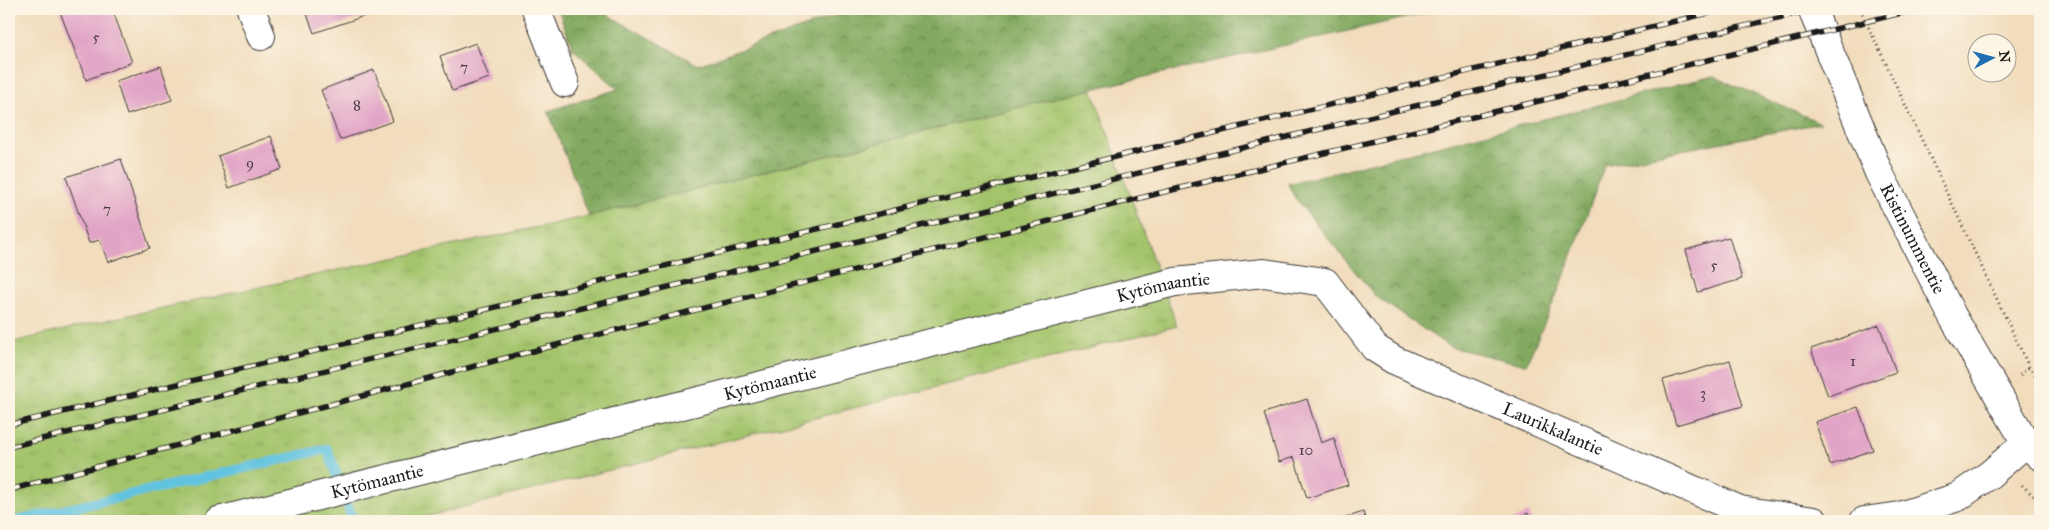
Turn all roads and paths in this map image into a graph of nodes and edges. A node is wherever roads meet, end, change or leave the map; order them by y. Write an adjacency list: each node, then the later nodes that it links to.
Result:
1 (251, 9): 5 (street)
2 (536, 9): 6 (street)
3 (1812, 9): 9 (street, Ristinummentie)
4 (1860, 9): 8 (path)
5 (261, 36)
6 (565, 83)
7 (1325, 282): 10 (street, Kytömaantie); 11 (street, Laurikkalantie)
8 (2040, 380)
9 (2033, 450): 12 (street)
10 (218, 521)
11 (1814, 521)
12 (1864, 521)

